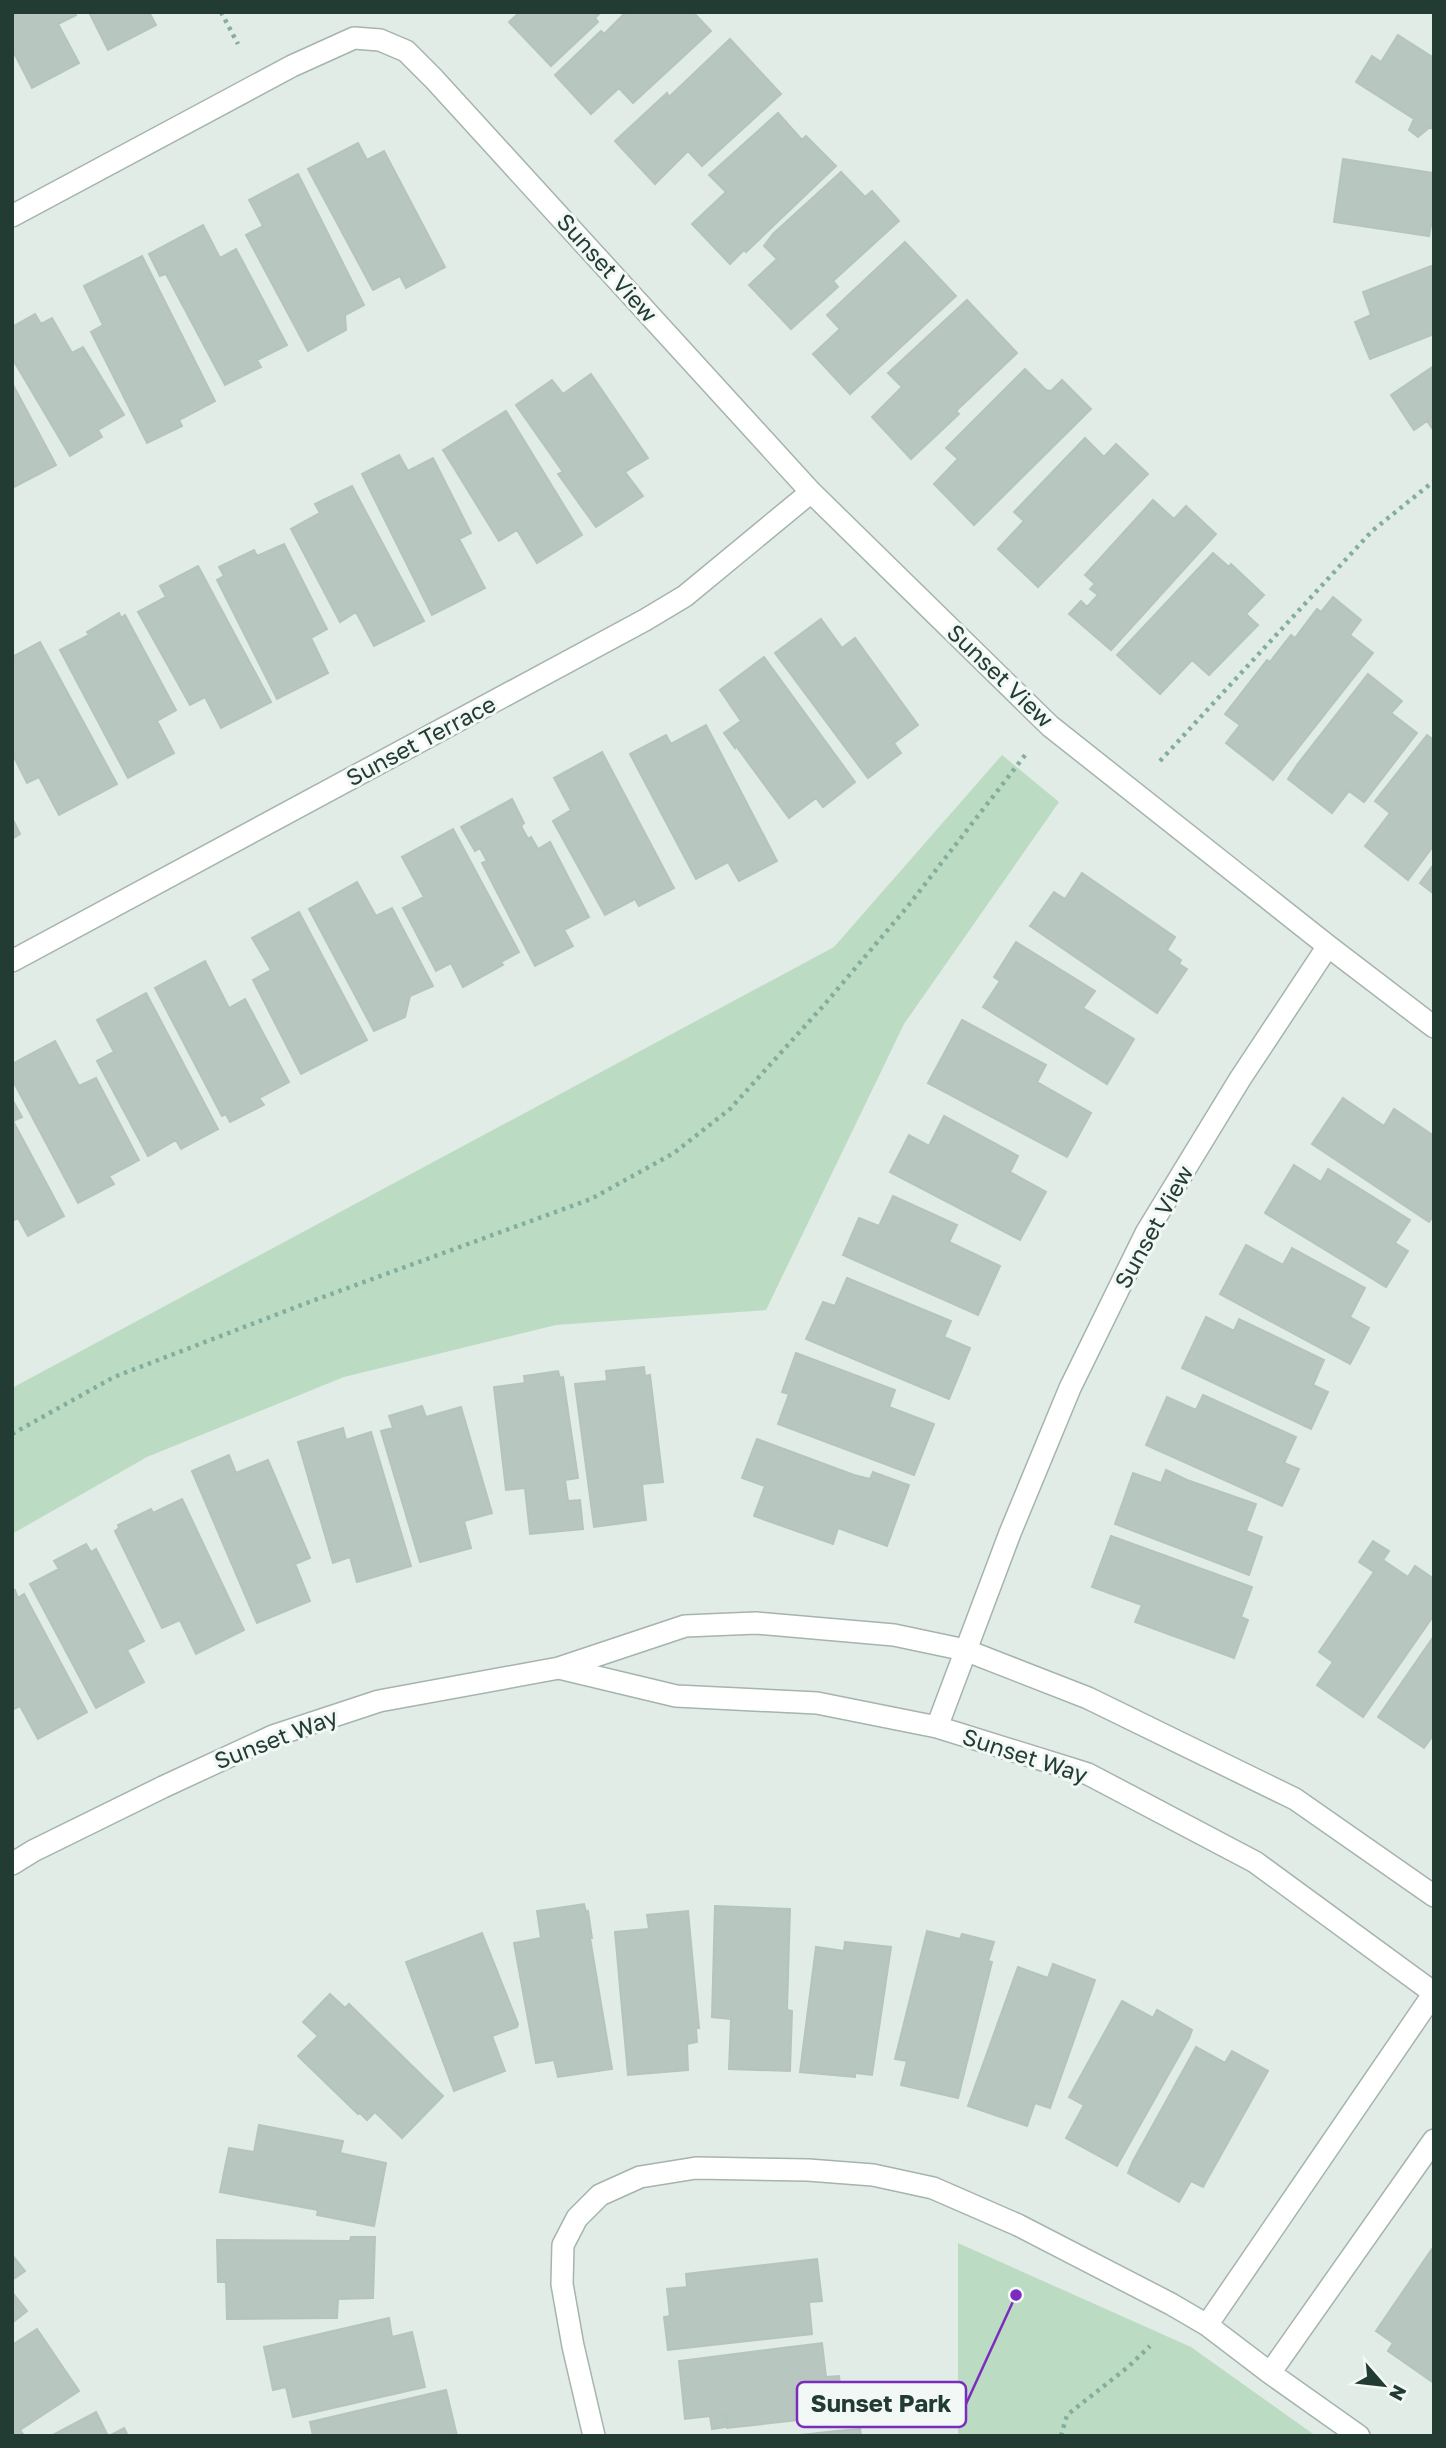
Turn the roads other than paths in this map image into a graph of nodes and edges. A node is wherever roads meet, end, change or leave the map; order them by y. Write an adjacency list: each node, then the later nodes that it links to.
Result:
1 (12, 216): 2 (street, Sunset View)
2 (811, 492): 3 (street, Sunset View); 4 (street, Sunset Terrace)
3 (1328, 946): 5 (street); 6 (street, Sunset View)
4 (12, 961)
5 (1434, 1027)
6 (965, 1650): 7 (street, Sunset Way); 8 (street, Sunset View); 10 (street, Sunset Way)
7 (559, 1668): 8 (street, Sunset Way); 9 (street, Sunset Way)
8 (937, 1727): 11 (street, Sunset Way)
9 (12, 1864)
10 (1434, 1896)
11 (1434, 1993): 13 (street)
12 (1434, 2140): 14 (street)
13 (1207, 2325): 14 (street); 15 (street)
14 (1270, 2373): 16 (street)
15 (594, 2436)
16 (1359, 2436)

